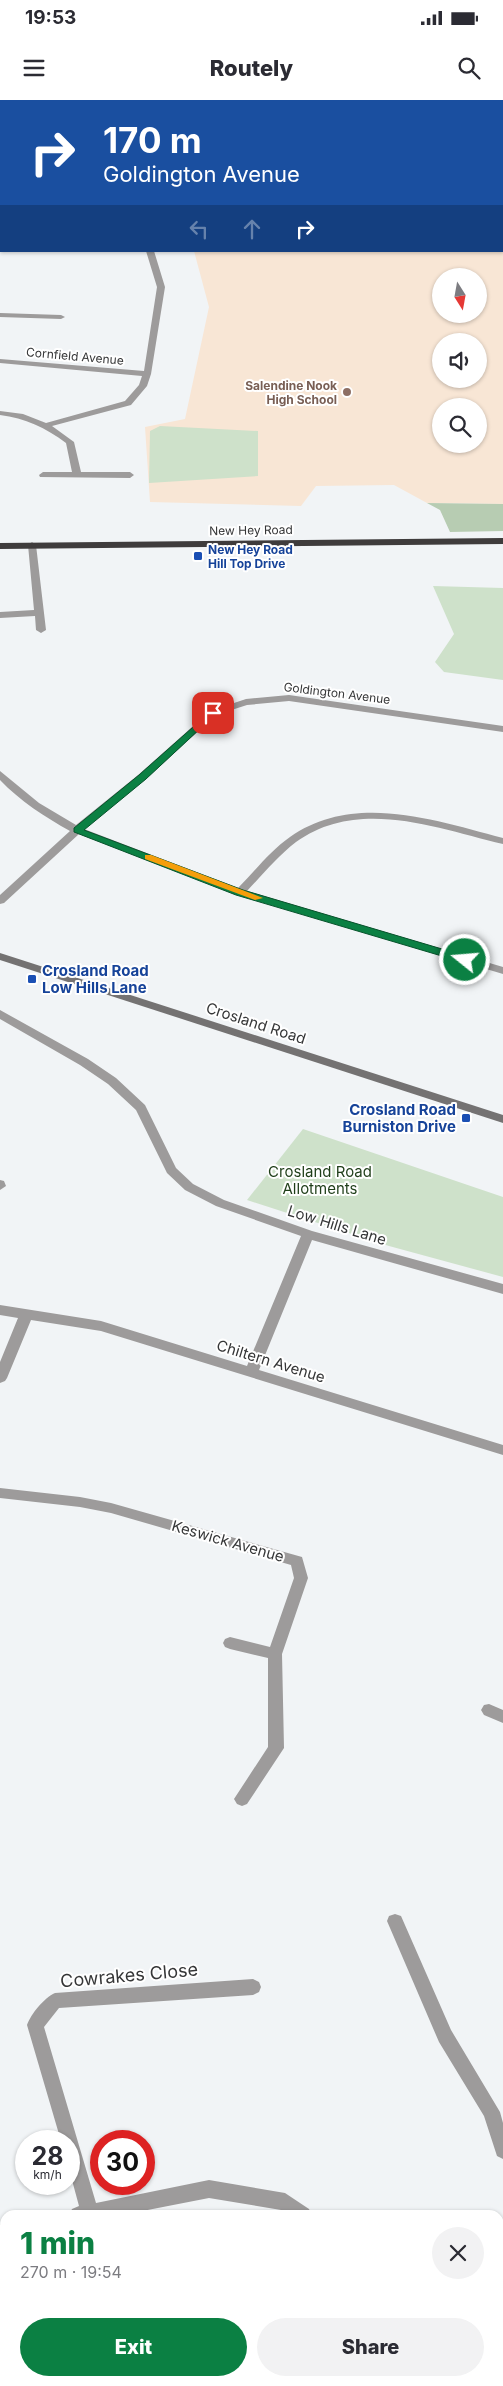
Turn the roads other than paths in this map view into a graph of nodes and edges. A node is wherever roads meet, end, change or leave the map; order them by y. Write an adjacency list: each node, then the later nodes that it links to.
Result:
1 (150, 252): 5 (street)
2 (0, 315): 3 (street)
3 (61, 317)
4 (0, 362): 5 (street, Cornfield Avenue)
5 (148, 374): 7 (street)
6 (0, 413): 7 (street)
7 (48, 425): 8 (street)
8 (77, 474): 9 (street); 10 (street)
9 (44, 475)
10 (130, 475)
11 (503, 540): 13 (highway, New Hey Road)
12 (0, 546): 13 (highway, New Hey Road)
13 (32, 546): 14 (street)
14 (39, 613): 15 (street); 16 (street)
15 (0, 615)
16 (41, 630)
17 (503, 729): 19 (street, Goldington Avenue)
18 (0, 774): 19 (street)
19 (77, 830): 21 (street); 22 (street, Goldington Avenue)
20 (503, 841): 21 (street)
21 (240, 892): 24 (street)
22 (0, 901)
23 (1, 957): 26 (street, Crosland Road)
24 (503, 971)
25 (0, 1014): 27 (street, Low Hills Lane)
26 (503, 1119)
27 (308, 1234): 28 (street, Low Hills Lane); 31 (street)
28 (503, 1288)
29 (0, 1310): 30 (street, Chiltern Avenue)
30 (26, 1315): 31 (street, Chiltern Avenue); 32 (street)
31 (252, 1371): 33 (street, Chiltern Avenue)
32 (0, 1378)
33 (503, 1450)
34 (0, 1494): 36 (street, Keswick Avenue)
35 (230, 1643): 36 (street)
36 (275, 1654): 37 (street, Keswick Avenue)
37 (242, 1799)
38 (396, 1920): 40 (street)
39 (253, 1987): 41 (street, Cowrakes Close)
40 (503, 2150)
41 (83, 2210)
42 (104, 2210): 43 (street)
43 (296, 2210)

